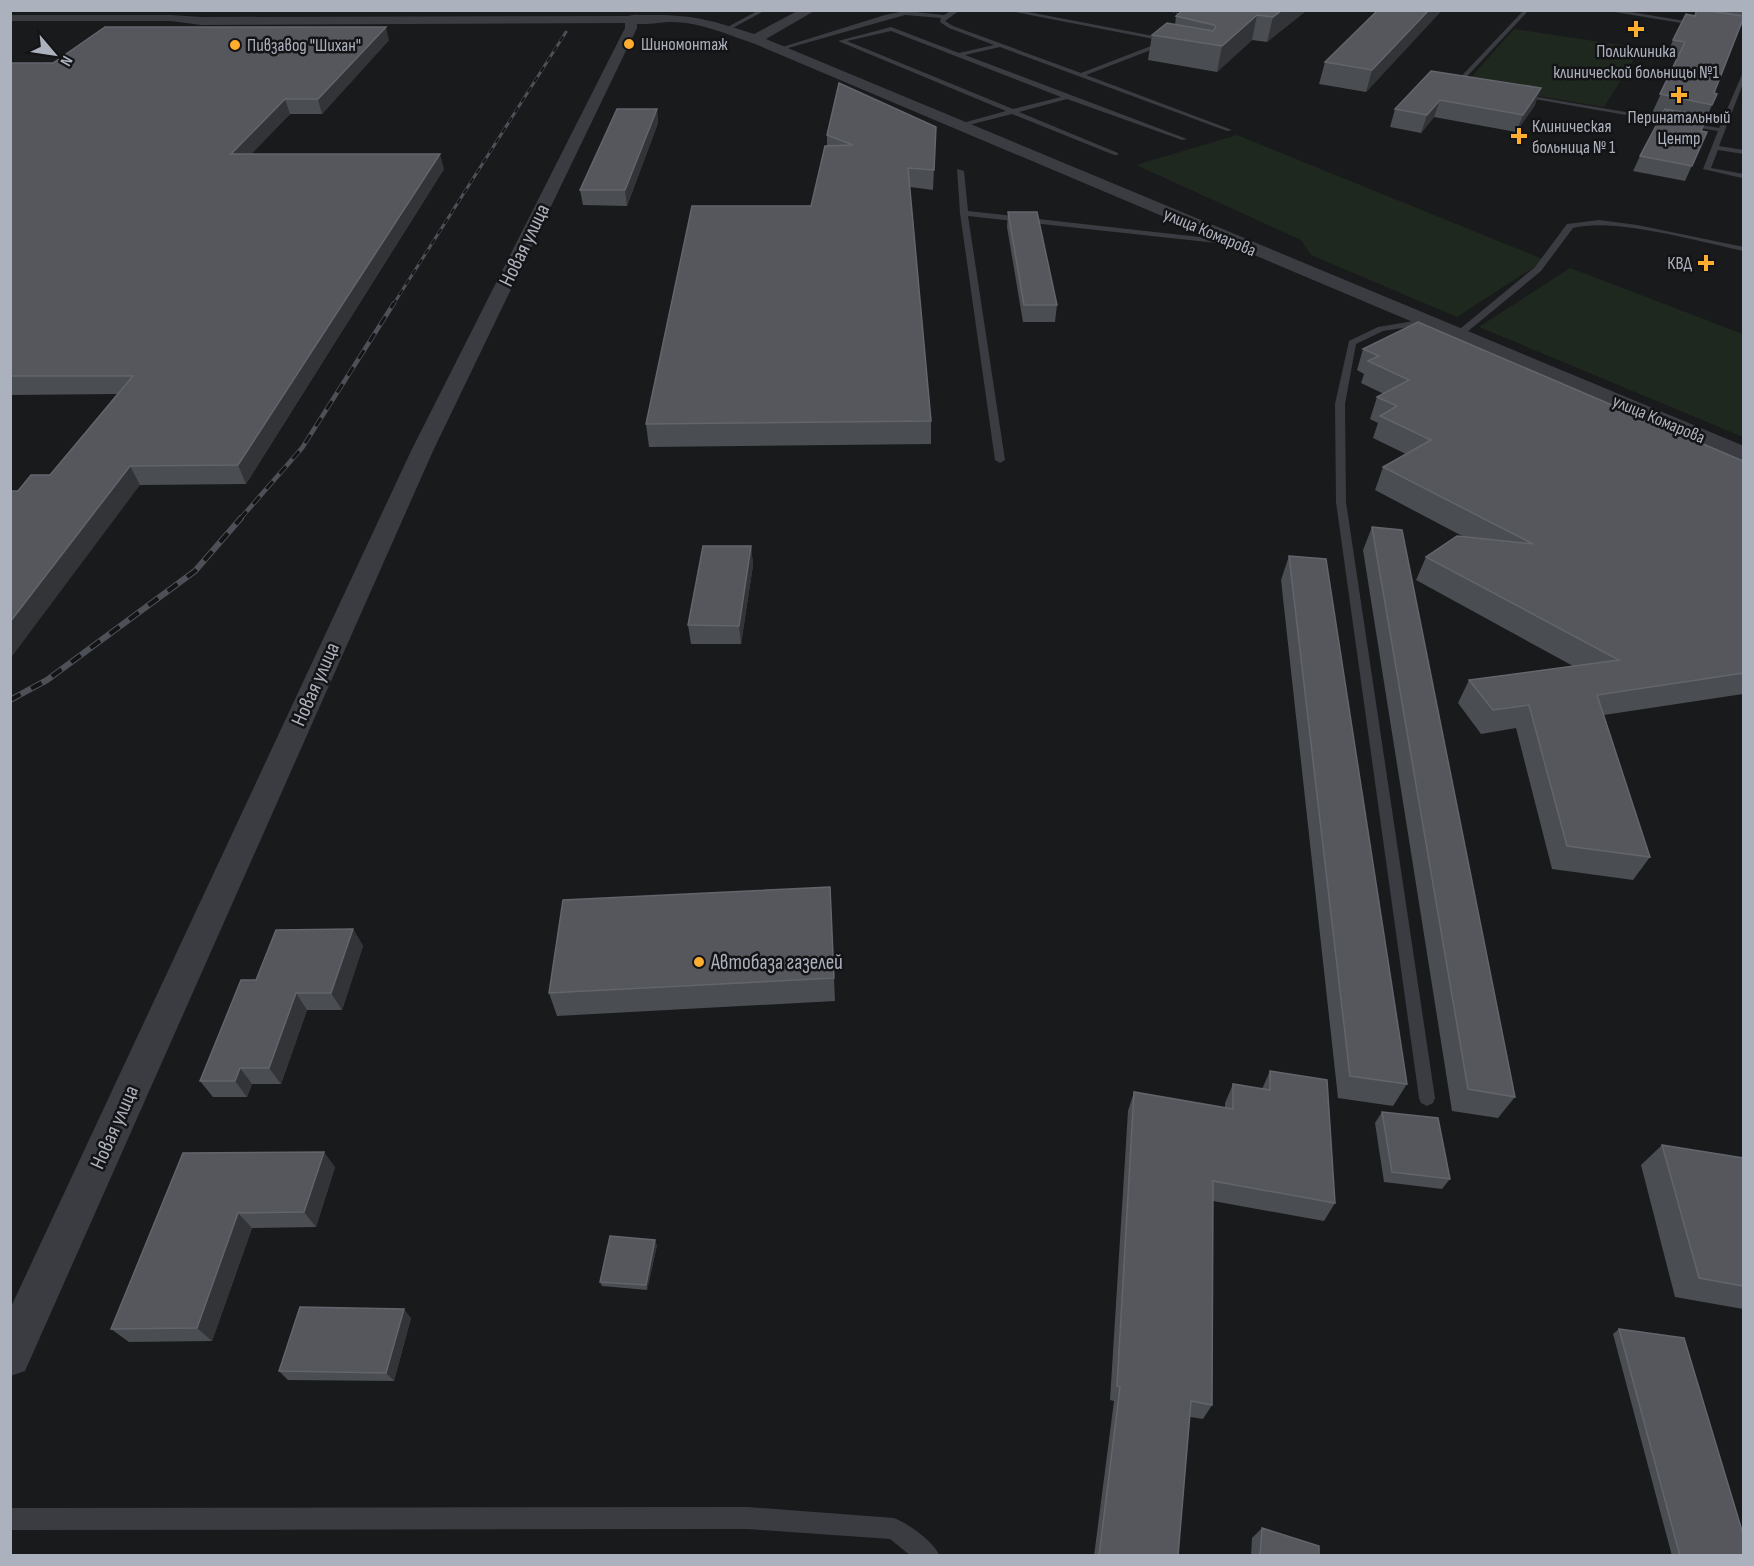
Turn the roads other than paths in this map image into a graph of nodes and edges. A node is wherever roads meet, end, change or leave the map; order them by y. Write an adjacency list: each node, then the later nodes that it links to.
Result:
1 (764, 10): 13 (lane)
2 (810, 10): 14 (street)
3 (958, 10): 9 (lane)
4 (1006, 10): 7 (lane)
5 (1527, 10): 23 (lane)
6 (1604, 10): 12 (lane)
7 (1028, 12): 16 (lane)
8 (675, 14): 11 (street, улица Комарова); 13 (street, улица Комарова)
9 (945, 17): 15 (lane); 18 (lane)
10 (10, 18): 11 (street)
11 (631, 19): 44 (street, Новая улица)
12 (1709, 25)
13 (727, 29): 14 (street, улица Комарова)
14 (755, 39): 18 (street, улица Комарова)
15 (1001, 45): 19 (lane); 21 (lane)
16 (1162, 45): 17 (lane); 21 (lane)
17 (1174, 47)
18 (779, 49): 27 (street, улица Комарова)
19 (959, 55): 25 (lane); 26 (lane)
20 (1743, 72): 22 (lane)
21 (1081, 75): 28 (lane)
22 (1741, 82): 29 (lane)
23 (1467, 87)
24 (1513, 95): 29 (lane)
25 (1067, 97): 26 (lane); 30 (lane)
26 (1012, 111): 27 (lane); 33 (lane)
27 (962, 125): 37 (street, улица Комарова)
28 (1229, 130)
29 (1721, 130): 31 (lane)
30 (1184, 139)
31 (1715, 147): 32 (lane); 35 (lane)
32 (1743, 152)
33 (1116, 154)
34 (960, 171): 36 (lane)
35 (1742, 176)
36 (964, 213): 37 (lane); 42 (lane)
37 (1235, 243): 39 (street, улица Комарова)
38 (1743, 249): 40 (lane)
39 (1426, 322): 40 (street, улица Комарова); 43 (lane)
40 (1458, 335): 41 (street, улица Комарова)
41 (1743, 455)
42 (1000, 460)
43 (1427, 1098)
44 (10, 1356)
45 (10, 1520): 46 (lane)
46 (929, 1556)

